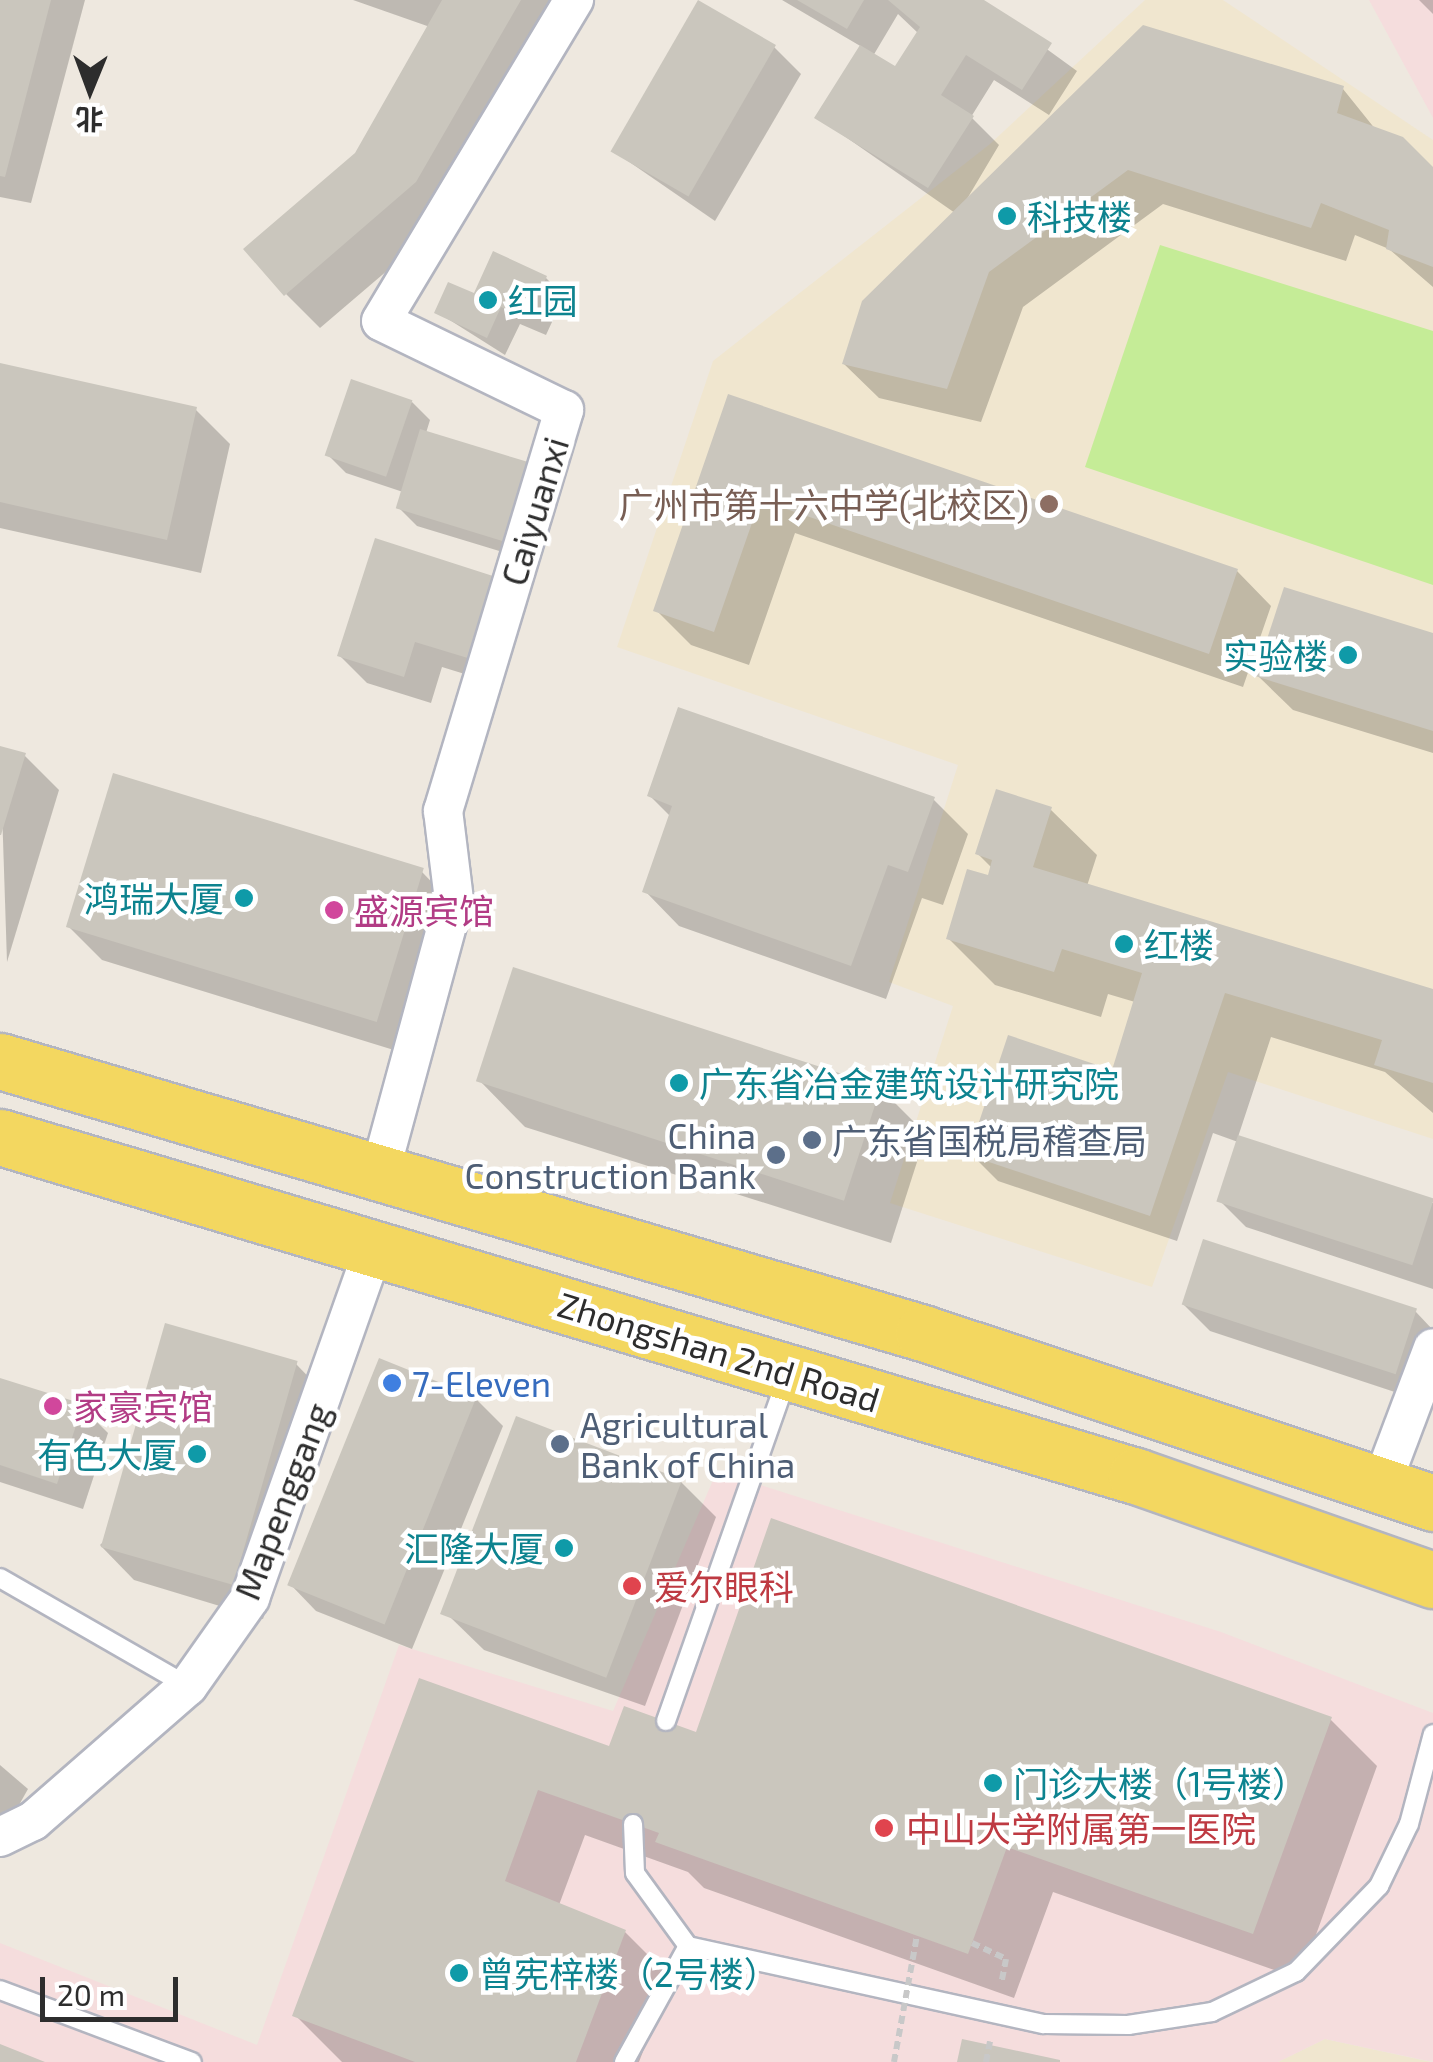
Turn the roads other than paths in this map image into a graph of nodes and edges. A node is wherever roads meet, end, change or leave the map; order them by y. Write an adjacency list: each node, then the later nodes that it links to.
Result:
1 (574, 0): 4 (street, Caiyuanxi)
2 (0, 1061): 4 (main road)
3 (0, 1137): 5 (main road, Zhongshan 2nd Road)
4 (380, 1172): 8 (main road)
5 (374, 1247): 7 (main road, Zhongshan 2nd Road); 12 (street, Mapenggang)
6 (1433, 1348): 8 (street)
7 (790, 1372): 11 (main road, Zhongshan 2nd Road); 13 (lane)
8 (1382, 1483): 9 (main road)
9 (1433, 1504)
10 (0, 1578): 12 (lane)
11 (1433, 1580)
12 (188, 1686): 16 (street, Mapenggang)
13 (666, 1722)
14 (1433, 1734): 17 (lane)
15 (633, 1824): 17 (lane)
16 (0, 1838)
17 (688, 1946): 20 (lane)
18 (0, 1990): 19 (lane)
19 (192, 2062)
20 (624, 2062)

